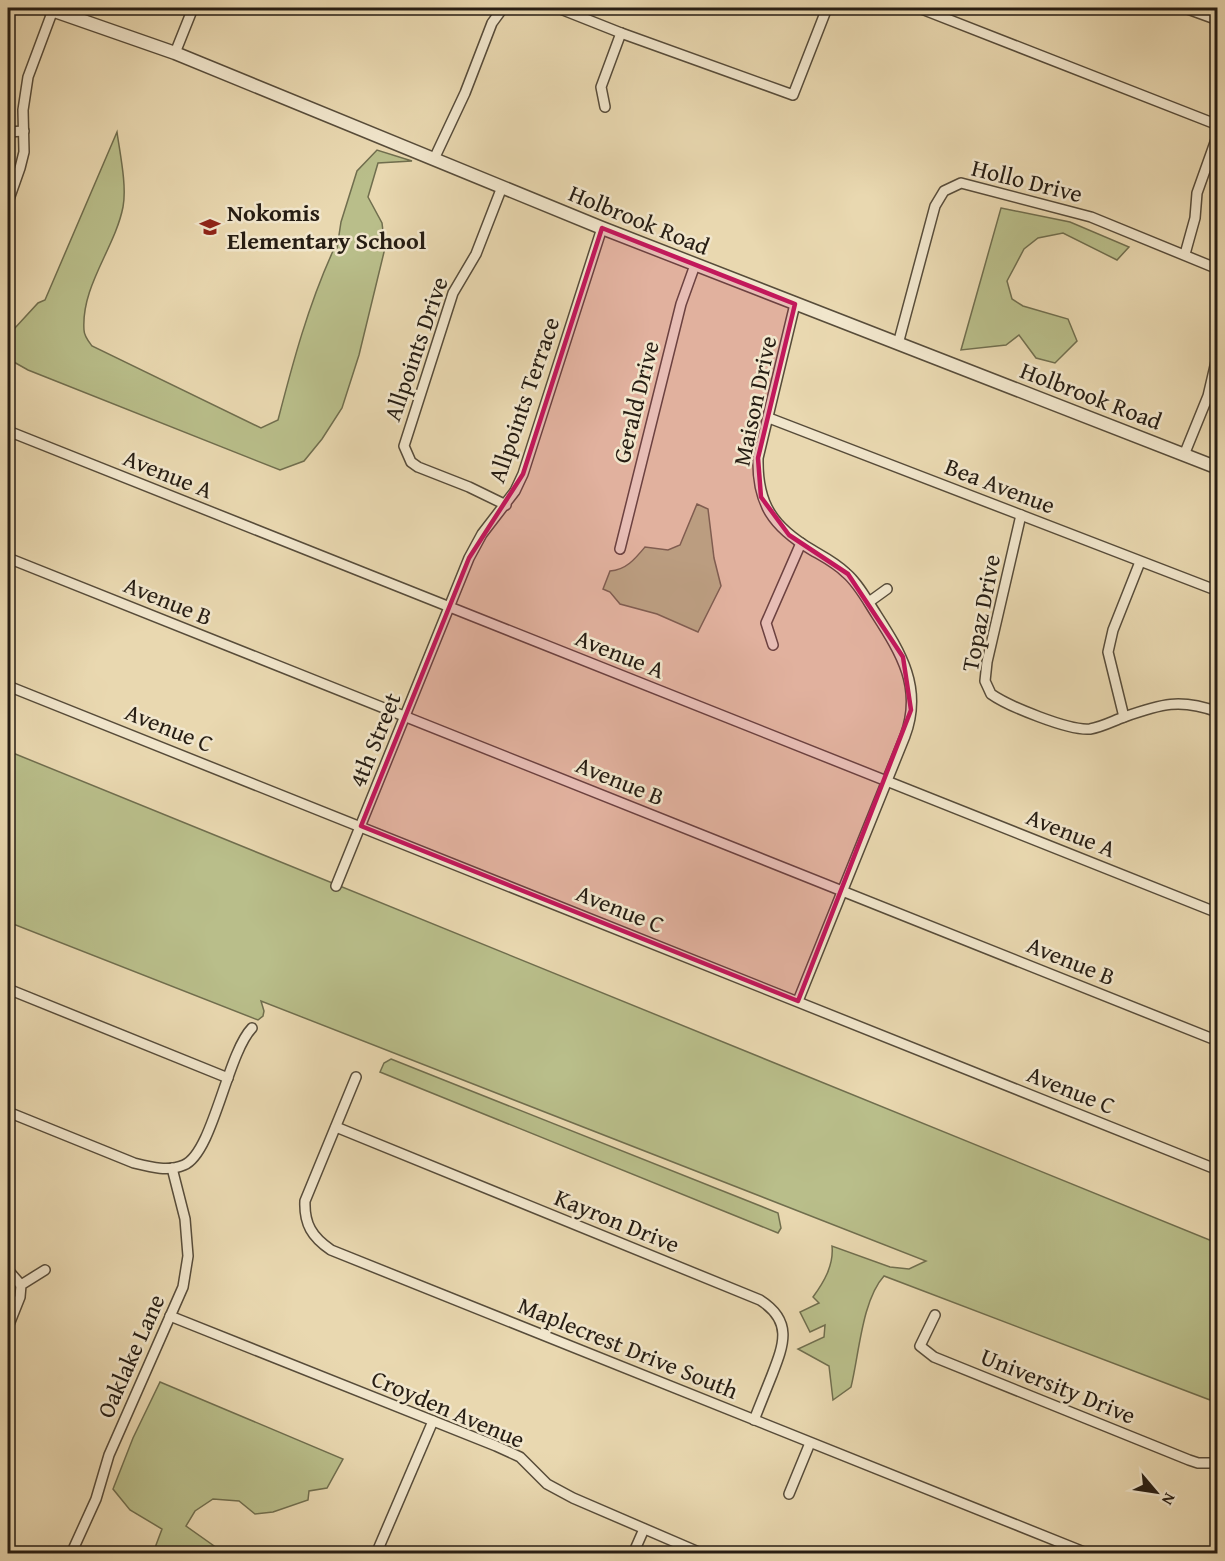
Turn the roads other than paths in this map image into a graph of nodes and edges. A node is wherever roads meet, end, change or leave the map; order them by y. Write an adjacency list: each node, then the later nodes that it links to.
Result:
1 (193, 8): 10 (street)
2 (503, 8): 16 (street)
3 (558, 8): 9 (street)
4 (827, 8): 9 (street)
5 (919, 8): 12 (street)
6 (1185, 8): 8 (street)
7 (49, 9): 10 (street, Holbrook Road); 13 (street)
8 (1218, 20)
9 (621, 33): 11 (street)
10 (176, 53): 16 (street, Holbrook Road)
11 (605, 107)
12 (1218, 125)
13 (24, 130): 14 (street); 18 (street)
14 (8, 132)
15 (1218, 134): 20 (street)
16 (434, 159): 17 (street, Holbrook Road)
17 (502, 187): 19 (street, Holbrook Road); 30 (street, Allpoints Drive)
18 (8, 202)
19 (602, 228): 21 (street, Holbrook Road); 30 (street, Allpoints Terrace)
20 (1185, 254): 22 (street, Hollo Drive); 24 (street, Hollo Drive)
21 (695, 265): 23 (street, Holbrook Road); 33 (street, Gerald Drive)
22 (1218, 269)
23 (795, 304): 24 (street, Holbrook Road); 26 (street, Maison Drive)
24 (898, 344): 28 (street, Holbrook Road)
25 (1218, 353): 28 (street)
26 (769, 418): 31 (street, Bea Avenue); 32 (street, Maison Drive)
27 (8, 431): 39 (street, Avenue A)
28 (1184, 455): 29 (street, Holbrook Road)
29 (1218, 468)
30 (506, 505): 39 (street, Allpoints Terrace)
31 (1021, 515): 35 (street, Bea Avenue); 44 (street, Topaz Drive)
32 (801, 543): 38 (street, Maison Drive); 40 (street)
33 (620, 549)
34 (8, 558): 43 (street, Avenue B)
35 (1140, 562): 37 (street, Bea Avenue); 44 (street)
36 (887, 589): 38 (street)
37 (1218, 591)
38 (868, 602): 45 (street, Maison Drive)
39 (448, 607): 43 (street, 4th Street); 45 (street, Avenue A)
40 (773, 645)
41 (8, 686): 46 (street, Avenue C)
42 (1218, 712): 44 (street, Topaz Drive)
43 (405, 717): 46 (street, 4th Street); 48 (street, Avenue B)
44 (1124, 717)
45 (886, 780): 48 (street, Maison Drive); 49 (street, Avenue A)
46 (361, 826): 47 (street, 4th Street); 51 (street, Avenue C)
47 (336, 886)
48 (843, 891): 51 (street, Maison Drive); 53 (street, Avenue B)
49 (1218, 913)
50 (8, 989): 55 (street)
51 (798, 1000): 59 (street, Avenue C)
52 (252, 1028): 55 (street)
53 (1218, 1041)
54 (356, 1077): 57 (street, Maplecrest Drive South)
55 (228, 1078): 58 (street)
56 (8, 1112): 58 (street)
57 (336, 1127): 66 (street, Kayron Drive); 66 (street, Maplecrest Drive South)
58 (172, 1168): 64 (street, Oaklake Lane)
59 (1218, 1170)
60 (8, 1270): 62 (street)
61 (45, 1270): 62 (street)
62 (21, 1285): 65 (street)
63 (935, 1315): 69 (street, University Drive)
64 (170, 1316): 67 (street, Croyden Avenue); 72 (street, Oaklake Lane)
65 (8, 1328)
66 (754, 1420): 68 (street, Maplecrest Drive South)
67 (433, 1421): 71 (street, Croyden Avenue); 73 (street)
68 (810, 1443): 70 (street); 76 (street, Maplecrest Drive South)
69 (1218, 1463)
70 (789, 1494)
71 (644, 1529): 74 (street); 75 (street, Croyden Avenue)
72 (71, 1554)
73 (376, 1554)
74 (633, 1554)
75 (703, 1554)
76 (1089, 1554)

